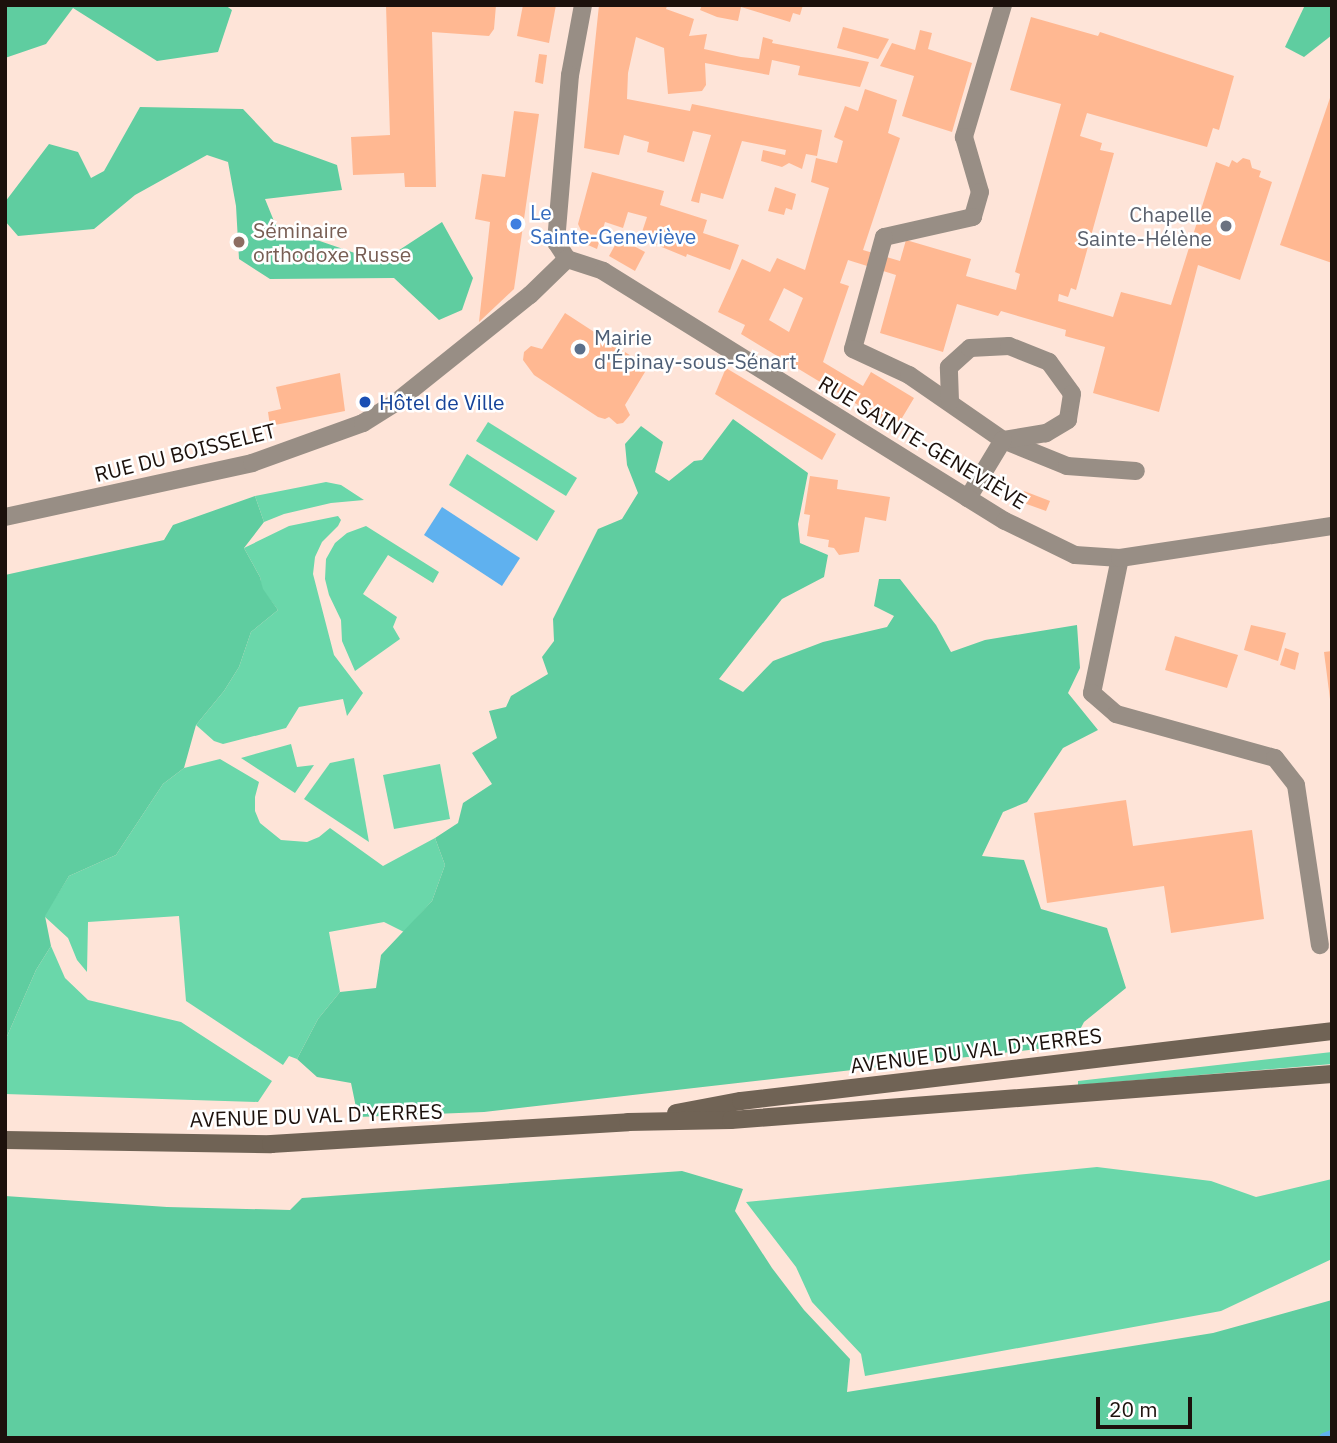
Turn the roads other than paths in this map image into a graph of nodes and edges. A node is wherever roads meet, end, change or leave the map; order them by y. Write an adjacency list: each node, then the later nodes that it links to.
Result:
1 (583, 5): 3 (street)
2 (1003, 5): 4 (street)
3 (567, 259): 7 (street, RUE SAINTE-GENEVIÈVE); 8 (street, RUE DU BOISSELET)
4 (950, 401): 5 (street); 5 (street)
5 (1003, 440): 6 (street); 7 (street)
6 (1136, 471)
7 (968, 498): 10 (street, RUE SAINTE-GENEVIÈVE)
8 (5, 517)
9 (1332, 526): 10 (street, RUE SAINTE-GENEVIÈVE)
10 (1120, 558): 11 (street)
11 (1320, 945)
12 (1332, 1031): 14 (main road, AVENUE DU VAL D'YERRES)
13 (1332, 1074): 14 (main road, AVENUE DU VAL D'YERRES)
14 (628, 1122): 15 (main road, AVENUE DU VAL D'YERRES)
15 (5, 1140)

